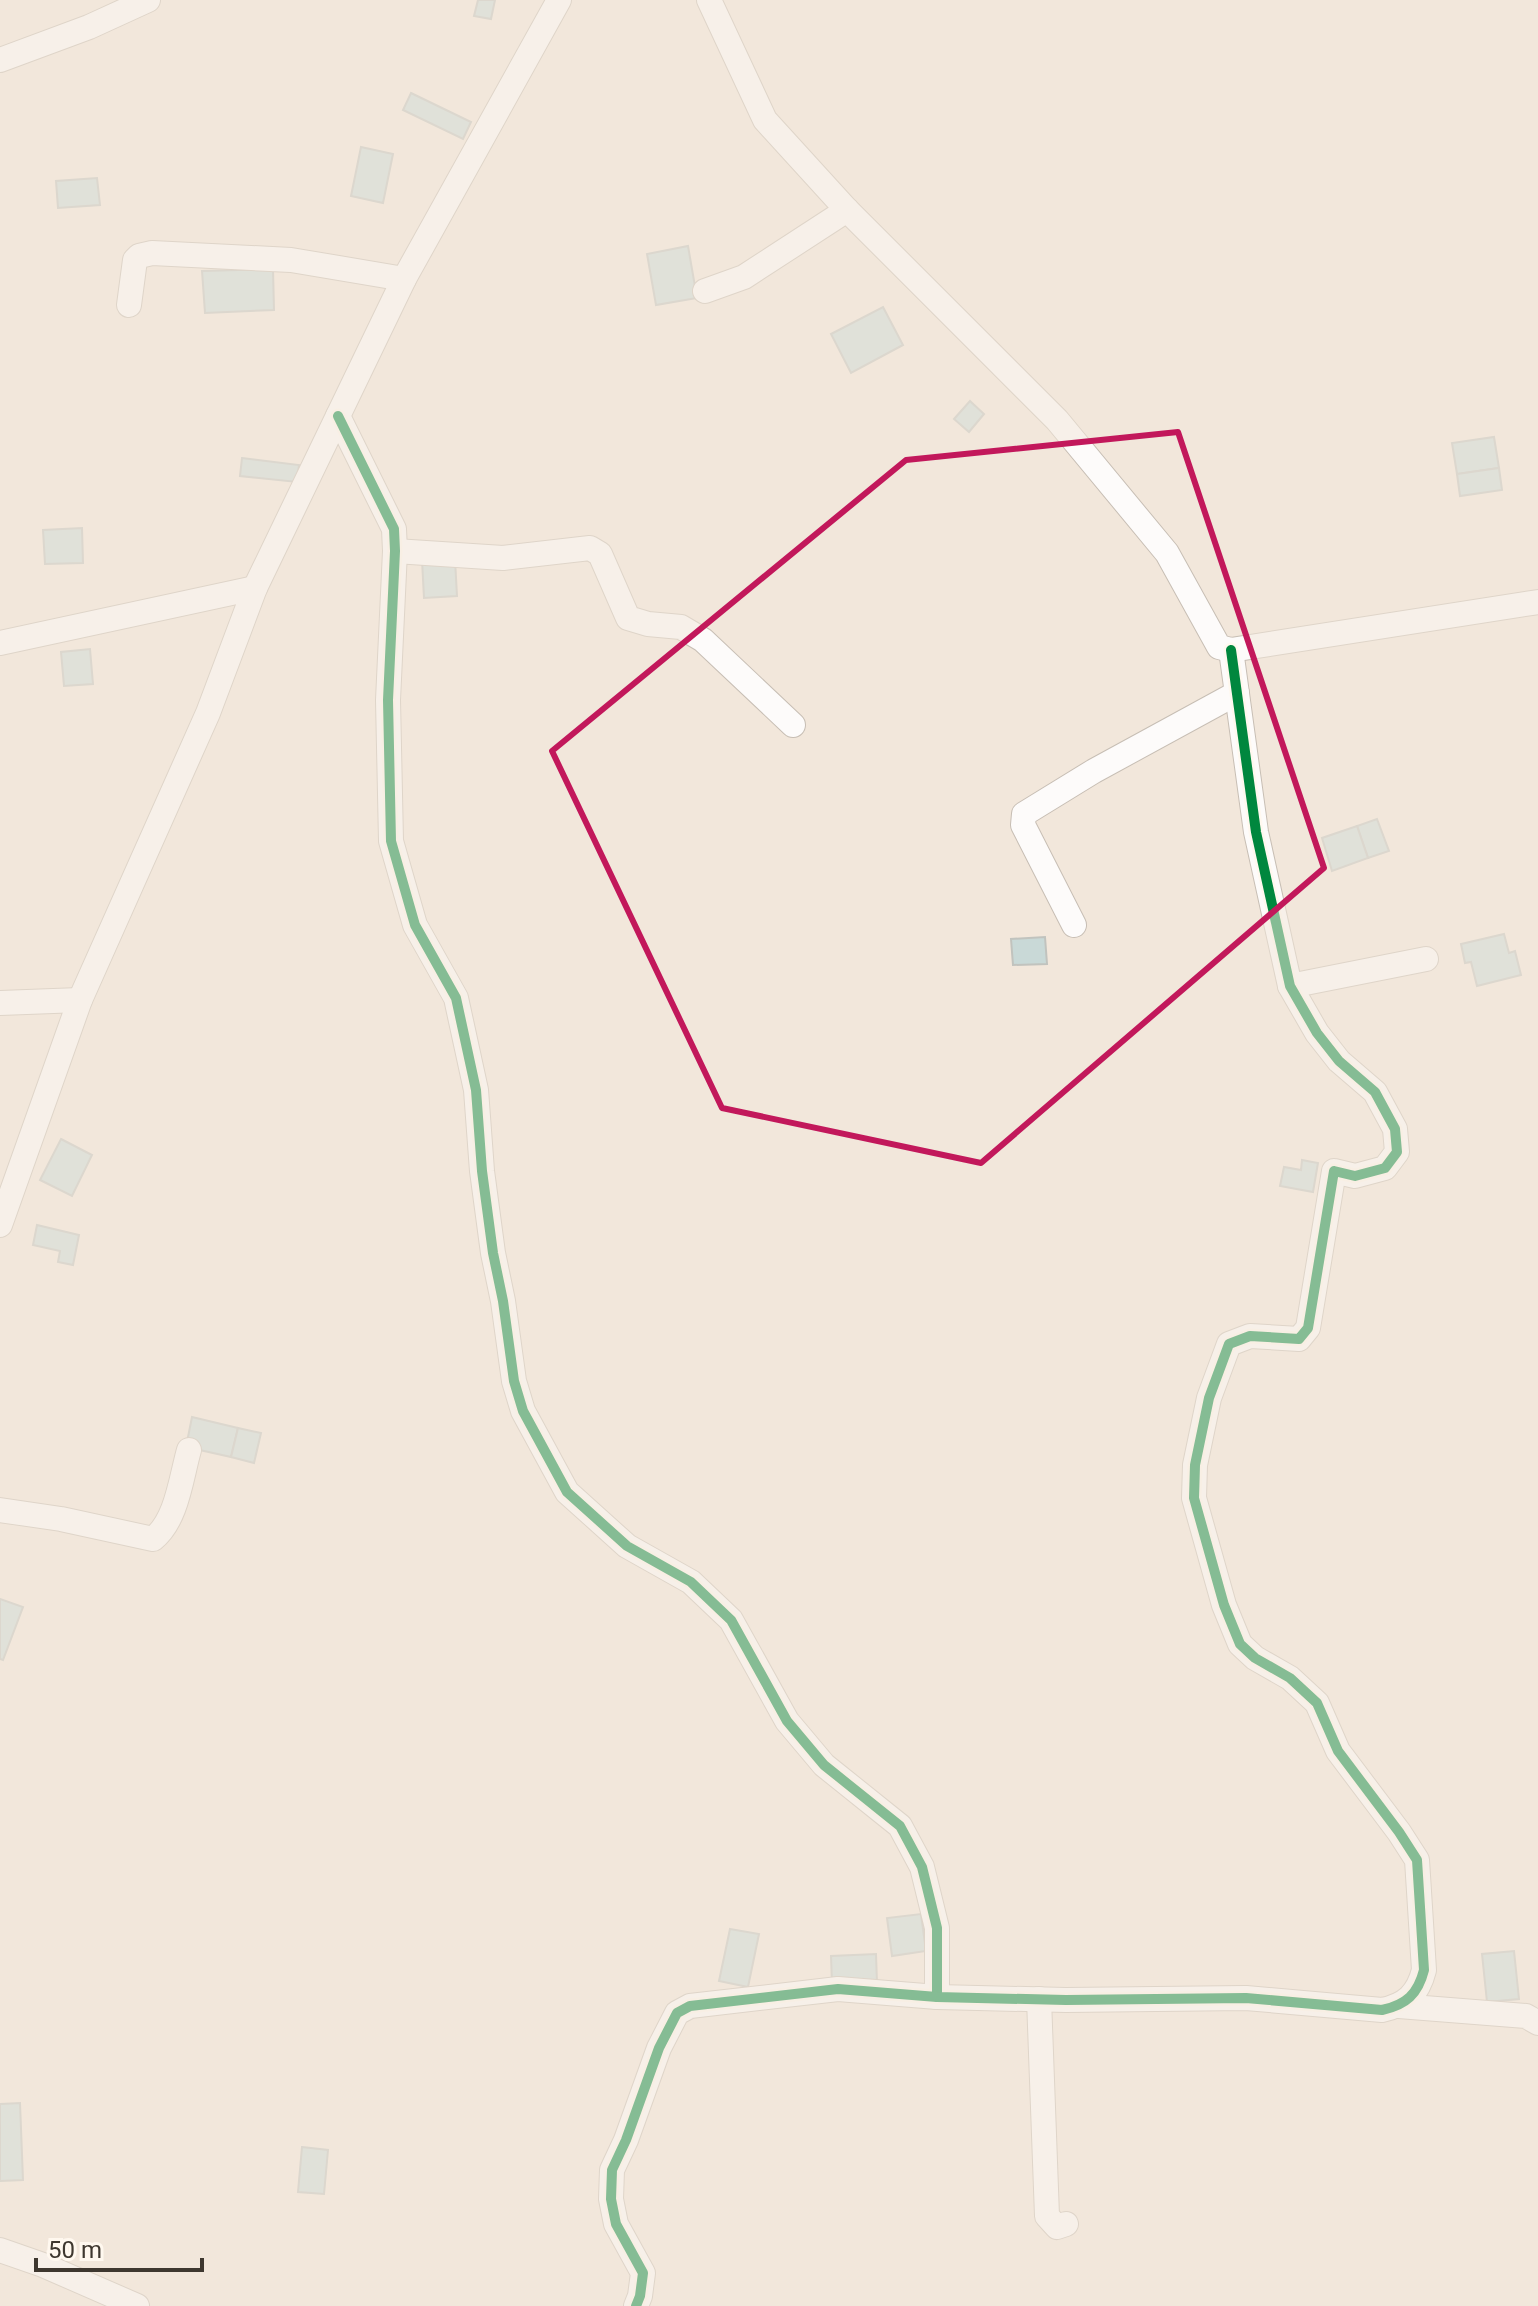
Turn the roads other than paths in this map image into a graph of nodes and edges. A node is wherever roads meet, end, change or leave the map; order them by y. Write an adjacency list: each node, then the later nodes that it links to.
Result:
1 (148, 0): 4 (street)
2 (559, 0): 6 (street)
3 (709, 0): 5 (street)
4 (0, 60)
5 (847, 210): 7 (street); 14 (street)
6 (404, 279): 8 (street); 9 (street)
7 (705, 291)
8 (129, 305)
9 (338, 416): 10 (street); 11 (street)
10 (395, 551): 16 (street); 25 (street)
11 (255, 588): 13 (street); 20 (street)
12 (1538, 602): 14 (street)
13 (0, 643)
14 (1231, 650): 15 (street)
15 (1237, 693): 17 (street); 19 (street)
16 (793, 725)
17 (1074, 925)
18 (1426, 959): 19 (street)
19 (1290, 986): 27 (street)
20 (80, 1000): 21 (street); 22 (street)
21 (0, 1003)
22 (0, 1225)
23 (189, 1450): 24 (street)
24 (0, 1510)
25 (937, 1997): 26 (street); 32 (street)
26 (1039, 1999): 27 (street); 29 (street)
27 (1399, 2006): 28 (street)
28 (1538, 2023)
29 (1066, 2224)
30 (0, 2250): 31 (street)
31 (137, 2306)
32 (636, 2306)

